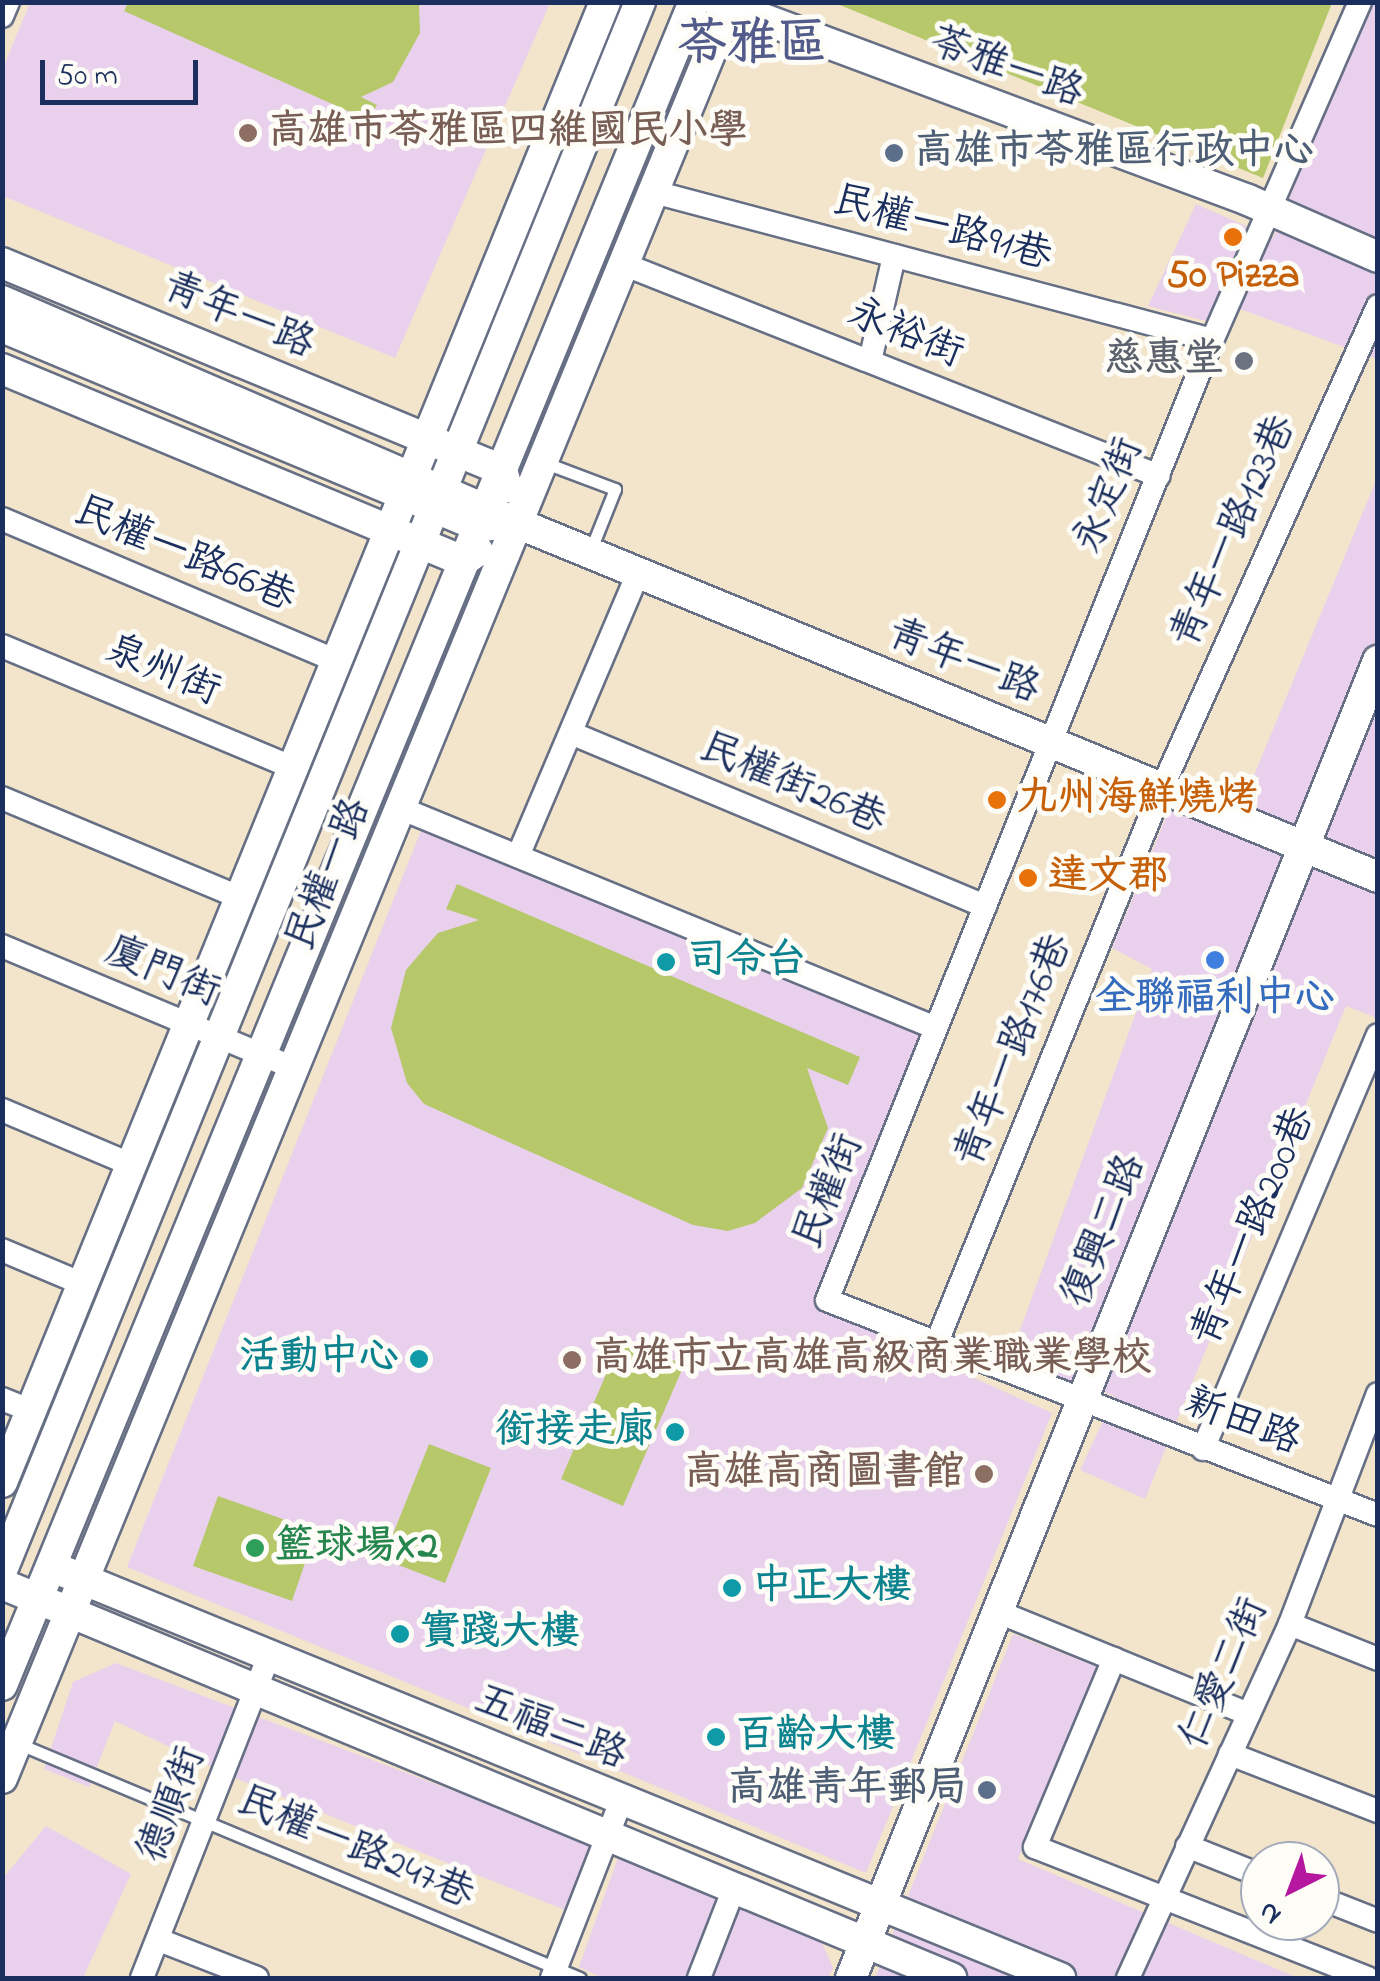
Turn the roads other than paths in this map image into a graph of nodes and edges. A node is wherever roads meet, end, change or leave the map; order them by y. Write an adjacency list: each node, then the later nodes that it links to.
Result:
1 (8, 2): 7 (street)
2 (605, 2): 23 (street, 民權一路)
3 (640, 2): 24 (street, 民權一路)
4 (694, 2): 26 (street, 民權一路)
5 (1360, 2): 9 (street, 永定街)
6 (726, 4): 8 (street, 民權一路); 9 (street, 苓雅一路)
7 (2, 16)
8 (654, 192): 10 (street, 民權一路91巷); 13 (street, 民權一路)
9 (1270, 210): 11 (street, 苓雅一路); 18 (street, 永定街)
10 (894, 256): 18 (street, 民權一路91巷); 19 (street)
11 (1378, 256)
12 (2, 263): 16 (street, 青年一路)
13 (623, 264): 19 (street, 永裕街); 25 (street, 民權一路)
14 (2, 301): 20 (street, 青年一路)
15 (1378, 306): 45 (street, 青年一路123巷)
16 (145, 322): 20 (street); 23 (street, 青年一路)
17 (2, 327): 20 (street, 青年一路)
18 (1212, 340): 27 (street, 永定街)
19 (870, 362): 27 (street, 永裕街)
20 (128, 366): 22 (street); 28 (street, 青年一路)
21 (2, 370): 22 (street)
22 (109, 413): 33 (street)
23 (428, 439): 24 (street, 青年一路); 28 (street, 民權一路)
24 (458, 452): 26 (street, 青年一路); 29 (street, 民權一路)
25 (542, 462): 32 (street, 民權一路); 35 (lane)
26 (502, 470): 30 (street, 民權一路); 32 (street)
27 (1159, 476): 43 (street, 永定街)
28 (409, 485): 29 (street, 青年一路); 33 (street, 民權一路)
29 (439, 497): 30 (street, 青年一路); 34 (street, 民權一路)
30 (483, 516): 32 (street, 青年一路); 36 (street, 民權一路)
31 (2, 520): 39 (street, 民權一路66巷)
32 (518, 523): 35 (street, 青年一路); 36 (street); 47 (street, 民權一路)
33 (390, 531): 34 (street); 39 (street, 民權一路)
34 (419, 543): 36 (street); 57 (street, 民權一路)
35 (590, 553): 37 (street, 青年一路)
36 (463, 561): 58 (street, 民權一路)
37 (638, 573): 42 (street); 43 (street, 青年一路)
38 (2, 646): 44 (street, 泉州街)
39 (337, 661): 44 (street, 民權一路)
40 (1378, 661): 41 (street, 復興二路)
41 (1371, 693): 48 (street, 復興二路)
42 (570, 732): 49 (street); 52 (street, 民權街26巷)
43 (1050, 742): 45 (street, 青年一路); 52 (street, 民權街)
44 (293, 768): 51 (street, 民權一路)
45 (1162, 788): 48 (street, 青年一路); 64 (street, 青年一路176巷)
46 (2, 798): 51 (street)
47 (400, 808): 49 (street); 59 (street, 民權一路)
48 (1303, 846): 50 (street, 青年一路); 67 (street, 復興二路)
49 (518, 856): 55 (street)
50 (1378, 876)
51 (240, 898): 54 (street, 民權一路)
52 (986, 906): 55 (street, 民權街)
53 (2, 946): 54 (street, 廈門街)
54 (188, 1025): 57 (street, 廈門街); 61 (street, 民權一路)
55 (936, 1028): 64 (street, 民權街)
56 (1378, 1035): 69 (street, 青年一路200巷)
57 (221, 1038): 58 (street, 廈門街); 73 (street, 民權一路)
58 (257, 1053): 59 (street, 廈門街); 74 (street, 民權一路)
59 (294, 1068): 75 (street, 民權一路)
60 (2, 1110): 61 (street)
61 (132, 1164): 63 (street, 民權一路)
62 (2, 1250): 63 (street)
63 (83, 1284): 68 (street, 民權一路)
64 (937, 1342): 67 (street, 民權街)
65 (1378, 1394): 71 (street, 仁愛二街)
66 (2, 1399): 68 (street)
67 (1080, 1400): 69 (street, 新田路); 79 (street, 復興二路)
68 (31, 1411): 70 (street, 民權一路)
69 (1202, 1450): 71 (street, 新田路)
70 (2, 1482)
71 (1339, 1499): 72 (street, 新田路); 80 (street, 仁愛二街)
72 (1378, 1515)
73 (5, 1556): 74 (street, 五福二路)
74 (50, 1566): 75 (street, 五福二路); 77 (street, 民權一路)
75 (84, 1580): 78 (street, 民權一路); 81 (street, 五福二路)
76 (2, 1584): 77 (street, 五福二路)
77 (36, 1598): 78 (street, 五福二路); 84 (street, 民權一路)
78 (71, 1611): 85 (street, 五福二路); 87 (street, 民權一路)
79 (996, 1611): 82 (street); 99 (street, 復興二路)
80 (1290, 1624): 83 (street); 86 (street, 仁愛二街)
81 (269, 1656): 85 (street, 德順街); 90 (street, 五福二路)
82 (1114, 1658): 86 (street); 97 (street)
83 (1378, 1659)
84 (2, 1685)
85 (258, 1686): 92 (street, 德順街); 93 (street, 五福二路)
86 (1248, 1714): 88 (street, 仁愛二街)
87 (17, 1743): 89 (street, 民權一路); 92 (lane, 民權一路247巷)
88 (1230, 1754): 91 (street); 94 (street, 仁愛二街)
89 (2, 1778)
90 (621, 1801): 93 (street); 99 (street, 五福二路)
91 (1378, 1811)
92 (208, 1823): 101 (street, 德順街); 103 (lane, 民權一路247巷)
93 (608, 1834): 96 (street, 五福二路); 103 (street)
94 (1187, 1846): 95 (street); 97 (street, 仁愛二街)
95 (1240, 1867)
96 (734, 1888): 102 (street, 五福二路); 107 (street)
97 (1161, 1899): 111 (street, 仁愛二街); 112 (street)
98 (1340, 1906): 100 (street)
99 (880, 1908): 102 (street, 復興二路); 110 (street, 五福二路)
100 (1378, 1921)
101 (159, 1940): 104 (street, 德順街); 105 (street)
102 (865, 1944): 108 (street, 復興二路); 109 (street, 五福二路)
103 (554, 1974): 106 (lane, 民權一路247巷)
104 (142, 1978)
105 (257, 1978)
106 (580, 1978)
107 (699, 1978)
108 (851, 1978)
109 (951, 1978)
110 (1060, 1978)
111 (1128, 1978)
112 (1368, 1978)

